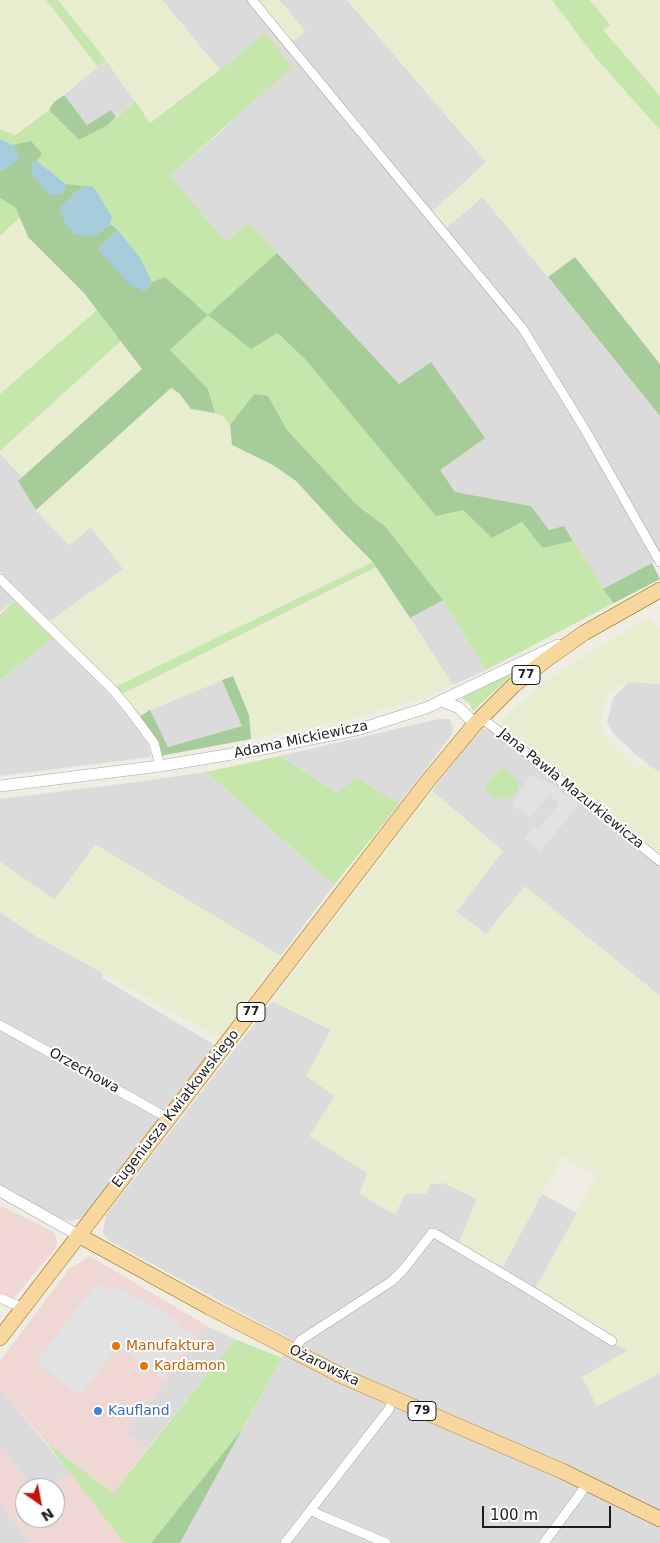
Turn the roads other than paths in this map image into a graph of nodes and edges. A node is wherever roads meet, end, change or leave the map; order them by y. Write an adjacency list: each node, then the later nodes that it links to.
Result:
1 (252, 0): 2 (street)
2 (660, 562)
3 (0, 579): 8 (street)
4 (660, 590): 5 (main road, Adama Mickiewicza / 77)
5 (584, 633): 6 (street, Adama Mickiewicza); 7 (main road, Adama Mickiewicza / 77)
6 (442, 701): 7 (street); 8 (street, Adama Mickiewicza)
7 (478, 721): 10 (street, Jana Pawła Mazurkiewicza); 12 (main road, Eugeniusza Kwiatkowskiego / 77)
8 (160, 766): 9 (street, Adama Mickiewicza)
9 (0, 786)
10 (660, 861)
11 (0, 1025): 12 (street, Orzechowa)
12 (168, 1118): 14 (main road, Eugeniusza Kwiatkowskiego / 77)
13 (0, 1191): 14 (street, Ożarowska)
14 (78, 1235): 16 (main road, Eugeniusza Kwiatkowskiego / 77); 19 (main road, Ożarowska / 79)
15 (0, 1298): 16 (street)
16 (23, 1308): 17 (main road, Eugeniusza Kwiatkowskiego / 77)
17 (0, 1338)
18 (612, 1341): 19 (street)
19 (293, 1352): 20 (main road, Ożarowska / 79)
20 (393, 1398): 21 (main road, Ożarowska / 79); 22 (street)
21 (588, 1483): 23 (main road, Ożarowska / 79); 26 (street)
22 (311, 1510): 24 (street); 25 (street)
23 (660, 1519)
24 (285, 1543)
25 (386, 1543)
26 (544, 1543)

